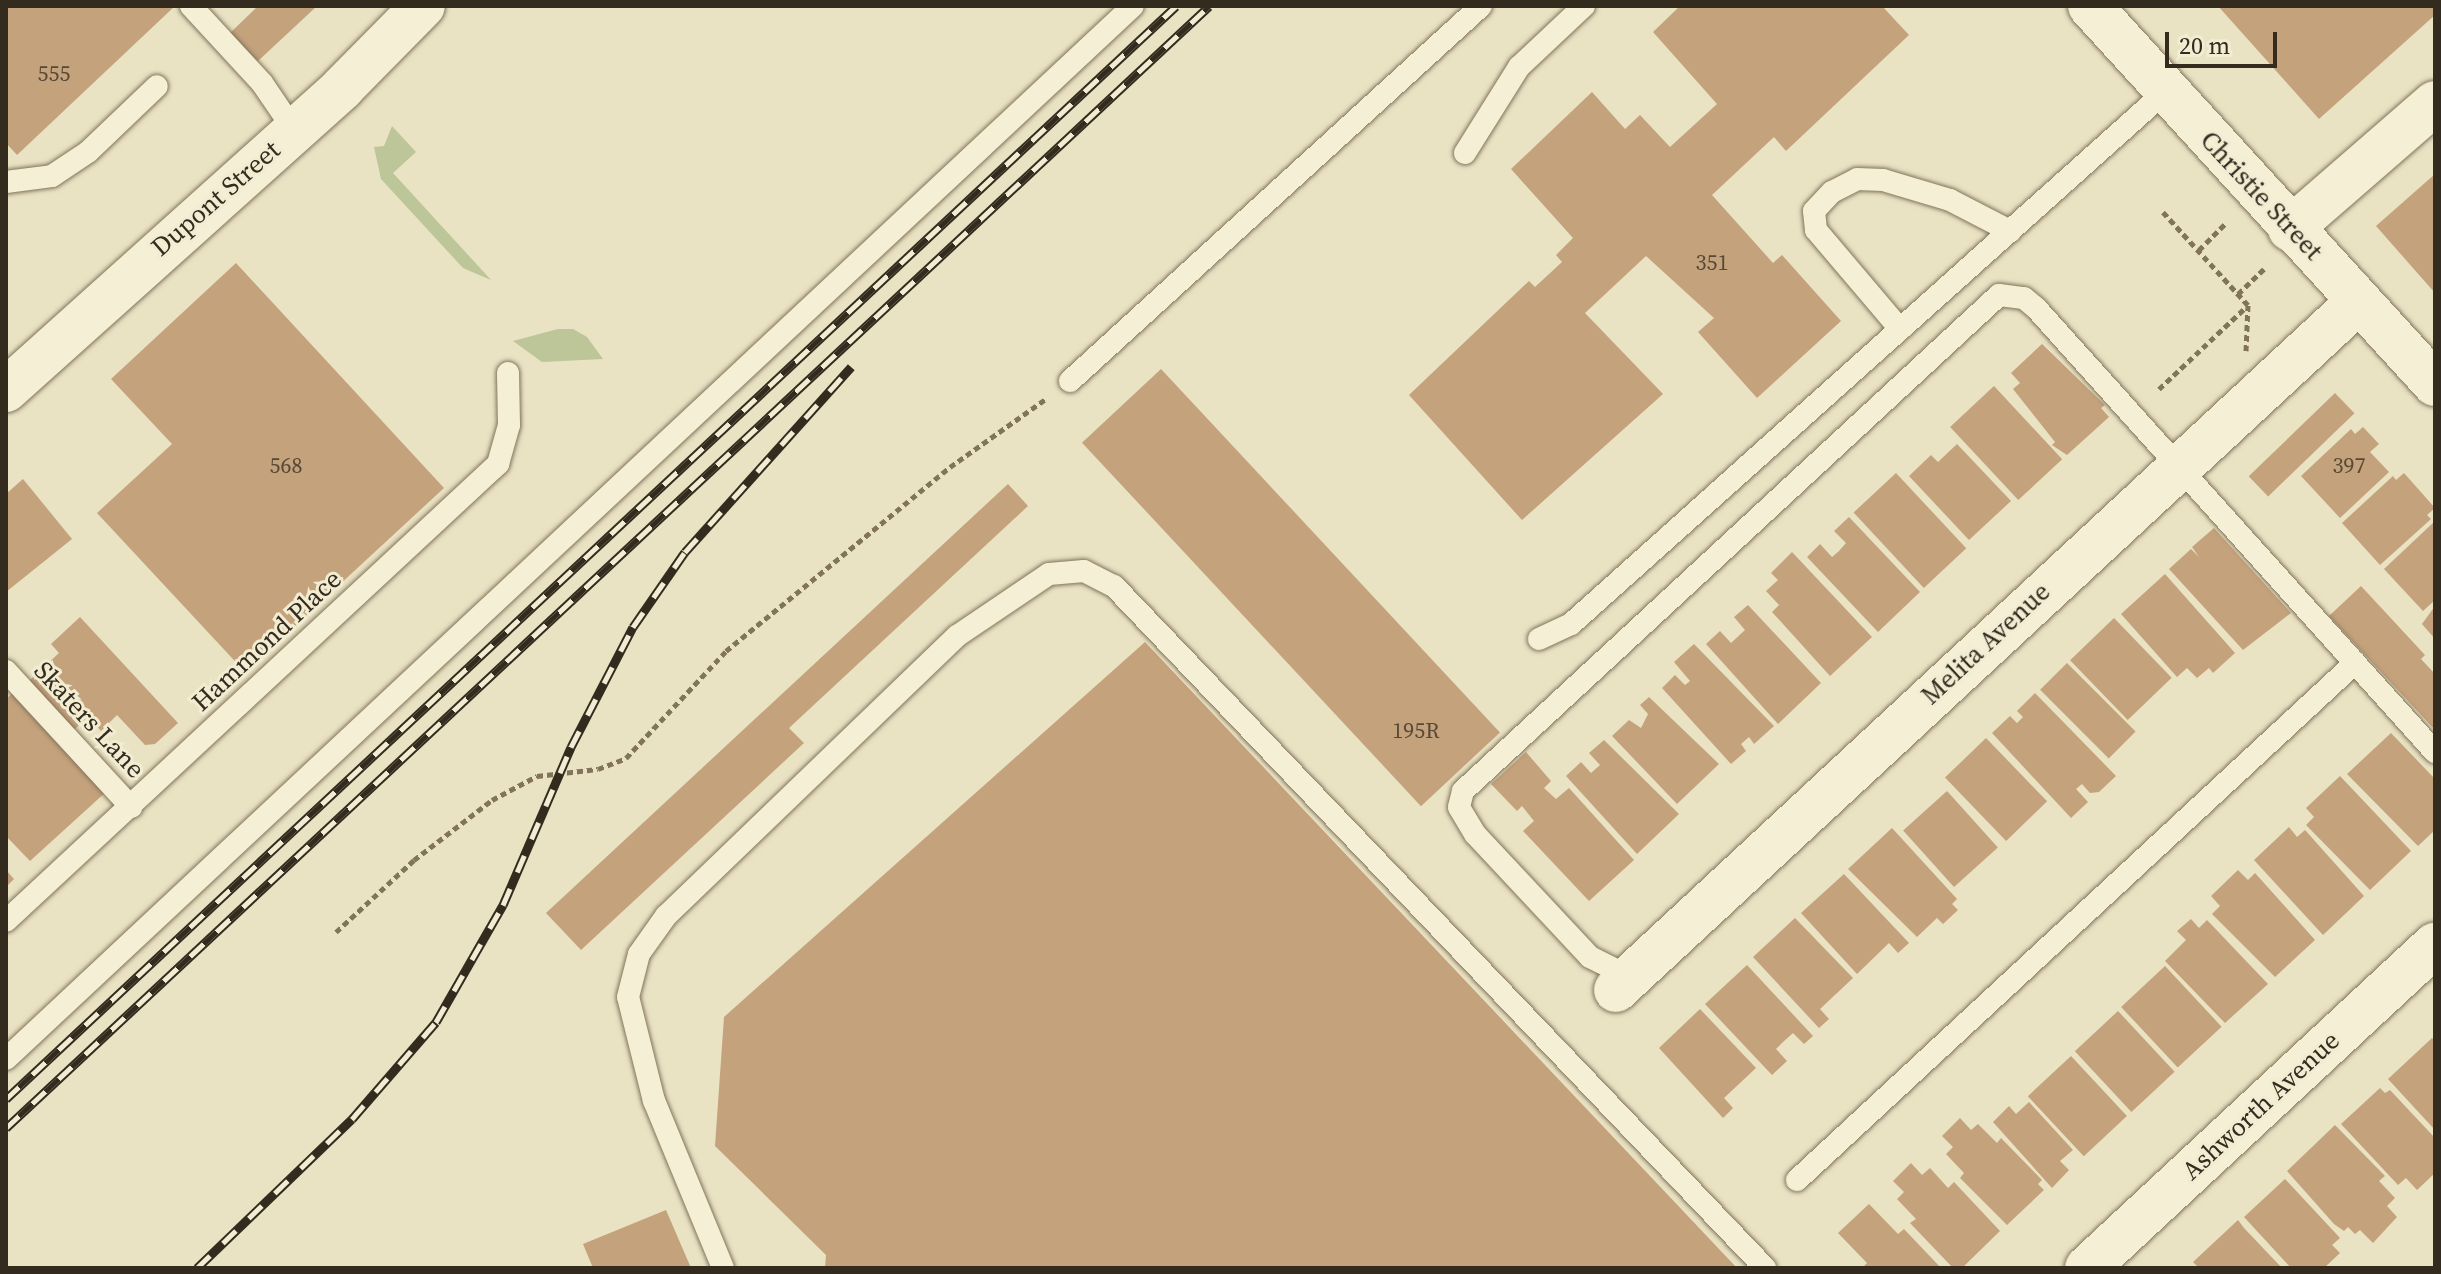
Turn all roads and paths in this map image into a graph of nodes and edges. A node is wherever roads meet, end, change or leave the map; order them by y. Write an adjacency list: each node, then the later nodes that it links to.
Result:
1 (191, 6): 10 (lane)
2 (423, 6): 10 (street, Dupont Street)
3 (1133, 6): 39 (lane)
4 (1481, 6): 25 (lane)
5 (1584, 6): 11 (lane)
6 (2090, 6): 8 (street, Christie Street)
7 (157, 86): 12 (lane)
8 (2166, 91): 15 (street, Christie Street); 16 (lane)
9 (2435, 103): 15 (street)
10 (294, 130): 28 (street, Dupont Street)
11 (1465, 153)
12 (6, 182)
13 (2163, 212): 17 (path)
14 (2225, 224): 17 (path)
15 (2290, 229): 20 (street, Christie Street)
16 (2010, 231): 22 (lane); 22 (lane)
17 (2199, 250): 19 (path)
18 (2266, 267): 19 (path)
19 (2238, 294): 21 (path)
20 (2359, 301): 26 (street, Christie Street); 29 (street, Melita Avenue)
21 (2248, 305): 23 (path); 27 (path)
22 (1900, 329): 30 (lane)
23 (2245, 360)
24 (508, 373): 34 (lane, Hammond Place)
25 (1070, 381): 36 (path)
26 (2435, 384)
27 (2159, 389)
28 (6, 390)
29 (2177, 467): 31 (lane); 38 (street, Melita Avenue); 38 (lane)
30 (1539, 639)
31 (2355, 663): 33 (lane); 40 (lane)
32 (6, 671): 34 (lane, Skaters Lane)
33 (2435, 752)
34 (131, 807): 35 (lane, Hammond Place)
35 (6, 921)
36 (336, 932)
37 (2435, 945): 43 (street, Ashworth Avenue)
38 (1623, 983)
39 (6, 1059)
40 (1797, 1180)
41 (723, 1268): 42 (lane)
42 (1765, 1268)
43 (2087, 1268)

